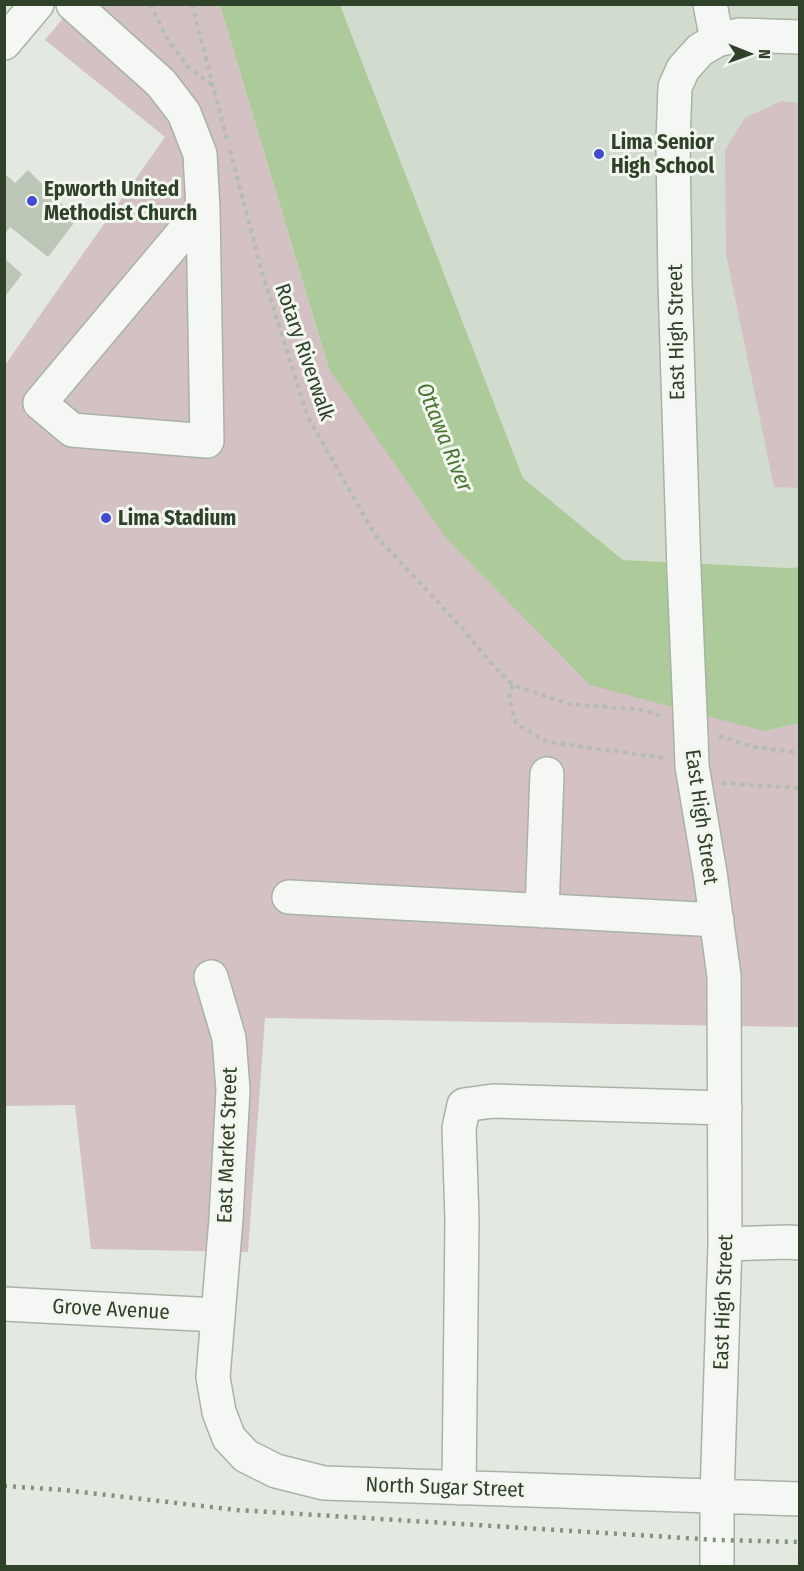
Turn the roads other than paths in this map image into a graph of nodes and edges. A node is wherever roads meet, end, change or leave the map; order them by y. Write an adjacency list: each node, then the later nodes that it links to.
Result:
1 (37, 4): 6 (street)
2 (73, 4): 7 (street)
3 (710, 4): 5 (street)
4 (800, 37): 5 (street)
5 (717, 40): 11 (street, East High Street, bridge)
6 (4, 43)
7 (203, 209): 7 (street)
8 (547, 774): 10 (street)
9 (290, 897): 10 (street)
10 (542, 911): 11 (street)
11 (717, 920): 13 (street, East High Street)
12 (211, 977): 17 (street, East Market Street)
13 (725, 1108): 15 (street, East High Street); 18 (street)
14 (800, 1243): 15 (street)
15 (725, 1244): 19 (street, East High Street)
16 (4, 1304): 17 (street, Grove Avenue)
17 (217, 1315): 18 (street, North Sugar Street)
18 (459, 1488): 19 (street, North Sugar Street)
19 (717, 1497): 20 (street, North Sugar Street); 21 (street, East High Street)
20 (800, 1499)
21 (717, 1566)

